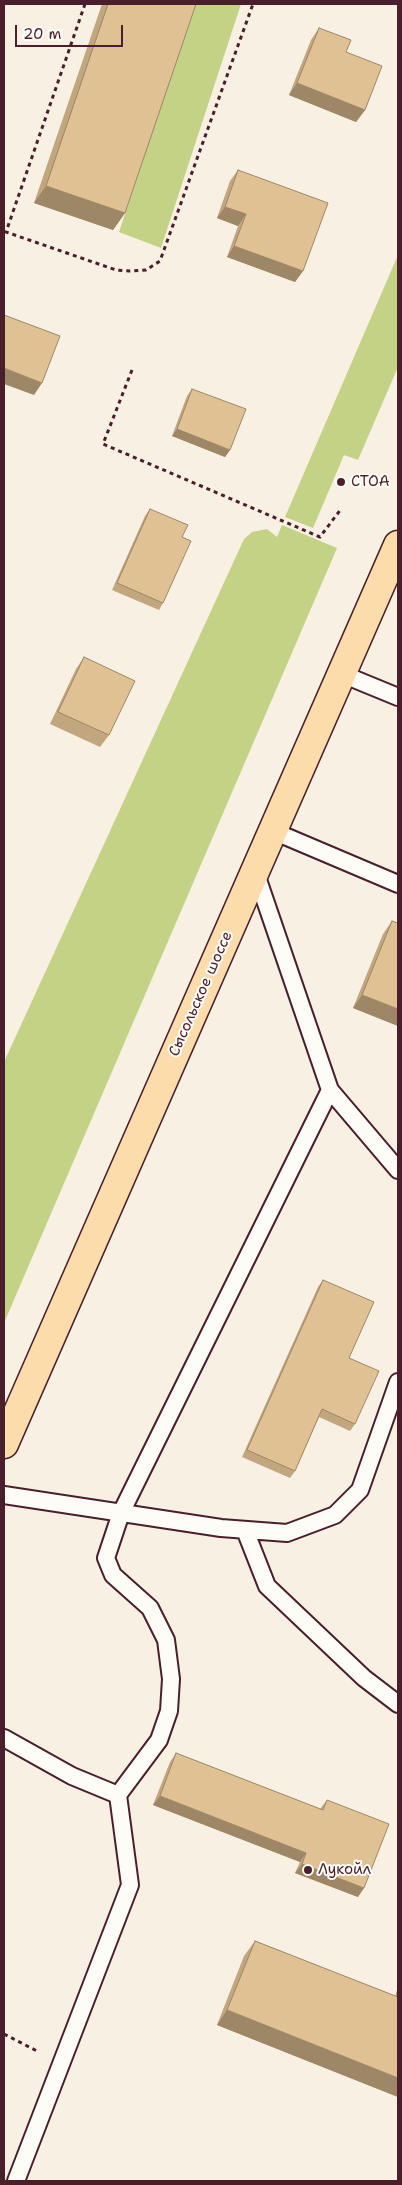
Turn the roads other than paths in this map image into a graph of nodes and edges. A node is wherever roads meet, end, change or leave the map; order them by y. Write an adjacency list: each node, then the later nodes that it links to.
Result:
1 (398, 545): 2 (main road, Сысольское шоссе)
2 (342, 674): 3 (lane); 4 (main road, Сысольское шоссе)
3 (398, 698)
4 (273, 831): 5 (main road, Сысольское шоссе); 6 (lane)
5 (255, 871): 7 (lane); 10 (main road, Сысольское шоссе)
6 (398, 884)
7 (330, 1090): 8 (lane); 12 (lane)
8 (398, 1170)
9 (398, 1382): 13 (lane)
10 (4, 1444)
11 (4, 1495): 12 (lane)
12 (121, 1513): 13 (lane); 16 (lane)
13 (245, 1530): 14 (lane)
14 (398, 1704)
15 (4, 1738): 16 (lane)
16 (118, 1795): 17 (lane)
17 (16, 2181)

